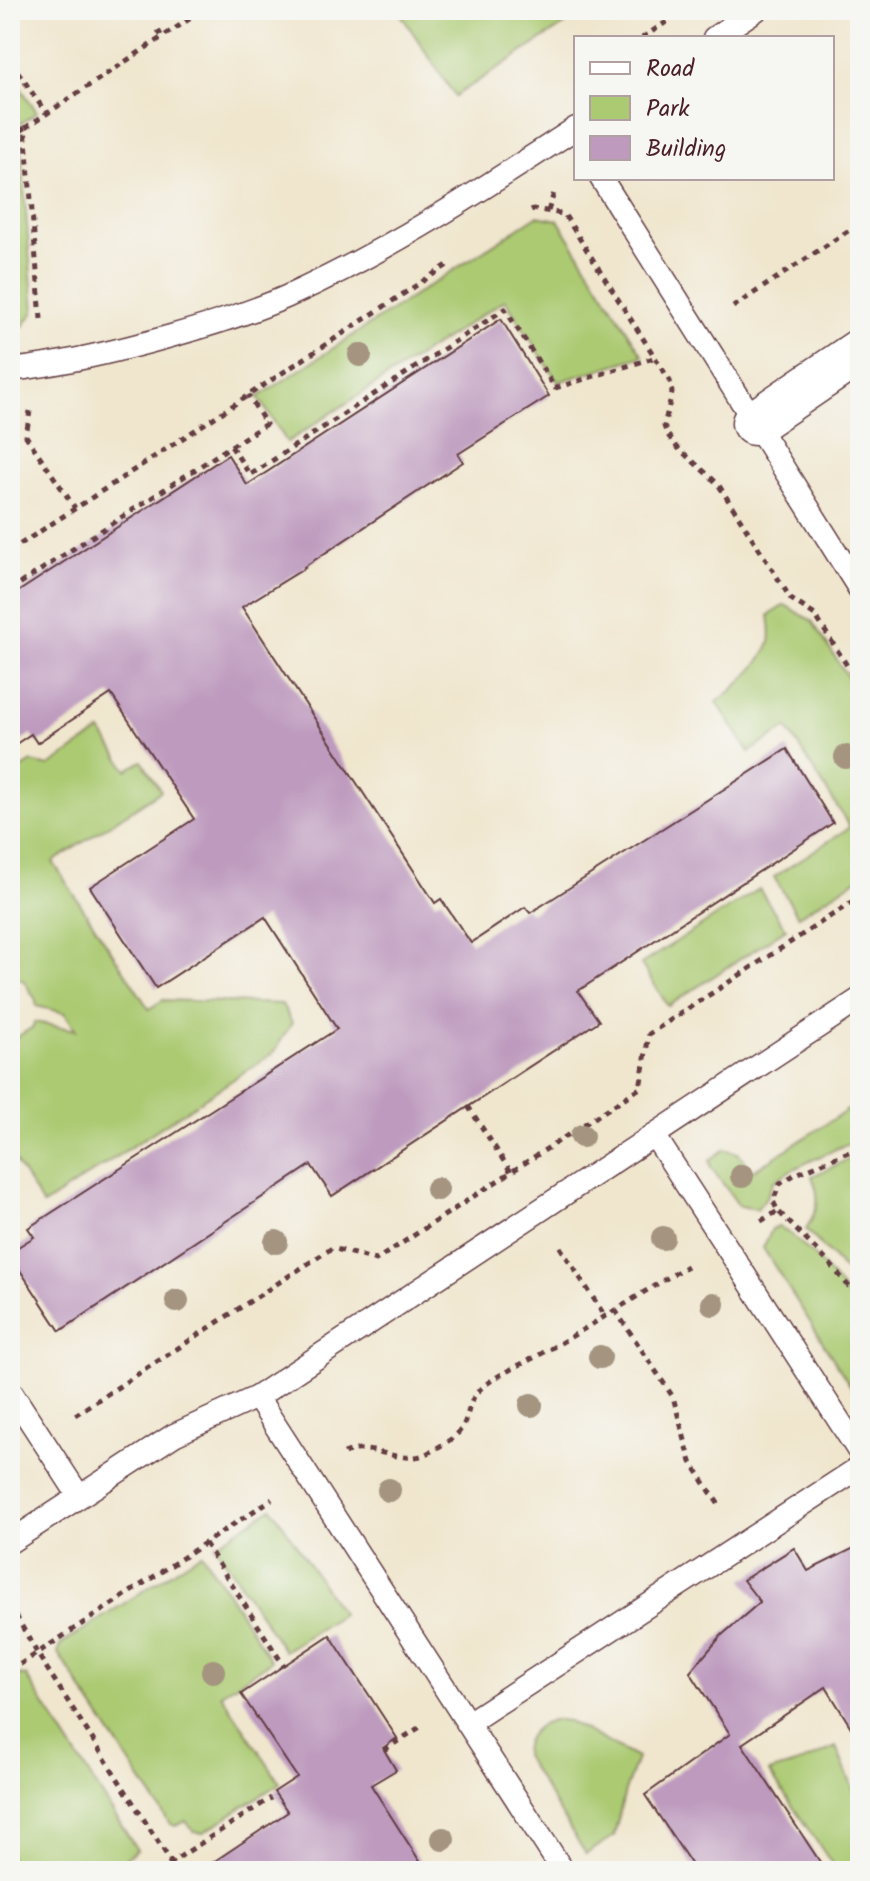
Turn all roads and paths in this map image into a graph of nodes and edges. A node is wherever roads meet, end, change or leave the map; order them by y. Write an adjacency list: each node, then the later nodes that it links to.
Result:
1 (203, 10): 7 (path)
2 (685, 10): 5 (path)
3 (756, 10): 6 (lane)
4 (158, 30): 7 (path)
5 (645, 36)
6 (717, 36)
7 (162, 37): 9 (path)
8 (10, 63): 9 (path)
9 (46, 113): 10 (path)
10 (25, 128): 12 (path); 17 (path)
11 (574, 133): 21 (lane)
12 (10, 137)
13 (602, 180): 18 (lane)
14 (520, 217): 20 (path)
15 (860, 223): 18 (path)
16 (455, 259): 22 (path)
17 (41, 319)
18 (696, 331): 20 (path); 23 (lane)
19 (860, 351): 23 (street)
20 (655, 358): 24 (path); 28 (path)
21 (10, 370)
22 (248, 395): 24 (path); 25 (path)
23 (754, 423): 27 (lane)
24 (231, 446): 26 (path)
25 (10, 551)
26 (10, 590)
27 (860, 590)
28 (860, 686)
29 (860, 897): 39 (path)
30 (860, 999): 31 (lane)
31 (654, 1135): 34 (lane); 38 (lane)
32 (860, 1147): 33 (path)
33 (778, 1211): 34 (path); 35 (path)
34 (725, 1244): 36 (path); 40 (lane)
35 (860, 1300)
36 (615, 1310): 42 (path); 46 (path)
37 (10, 1390): 39 (lane)
38 (257, 1397): 42 (lane); 43 (lane)
39 (41, 1437): 43 (lane)
40 (860, 1453)
41 (860, 1467): 46 (lane)
42 (309, 1476): 45 (path); 51 (lane)
43 (79, 1496): 44 (lane)
44 (10, 1542)
45 (205, 1543): 48 (path); 49 (path)
46 (742, 1544): 51 (lane)
47 (10, 1605): 48 (path)
48 (37, 1653): 50 (path); 55 (path)
49 (284, 1666)
50 (10, 1671)
51 (468, 1723): 58 (lane)
52 (425, 1724): 53 (path)
53 (384, 1750)
54 (271, 1798): 55 (path)
55 (171, 1863): 56 (path); 57 (path)
56 (158, 1871)
57 (177, 1871)
58 (563, 1871)

